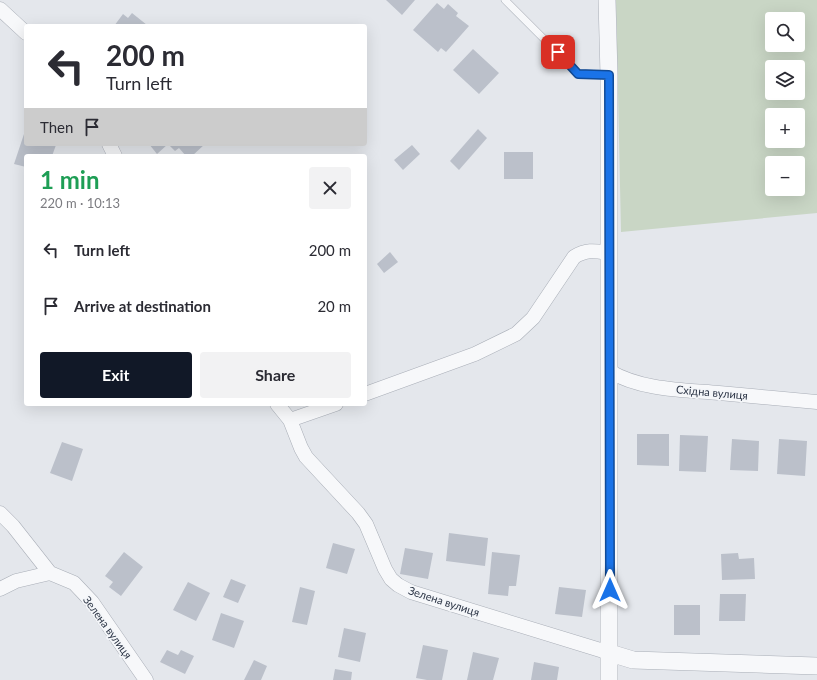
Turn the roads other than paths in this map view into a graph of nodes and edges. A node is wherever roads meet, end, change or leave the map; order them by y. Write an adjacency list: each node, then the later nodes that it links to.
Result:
1 (506, 0): 5 (lane)
2 (607, 0): 5 (street)
3 (0, 9): 4 (street)
4 (24, 31)
5 (609, 75): 6 (street)
6 (609, 253): 7 (street); 8 (street)
7 (609, 371): 9 (street, Східна вулиця); 16 (street)
8 (367, 393)
9 (817, 402)
10 (278, 406): 12 (street, Зелена вулиця)
11 (330, 406): 12 (street)
12 (290, 420): 16 (street, Зелена вулиця)
13 (0, 513): 14 (street, Зелена вулиця)
14 (50, 573): 15 (street); 18 (street, Зелена вулиця)
15 (0, 589)
16 (610, 653): 17 (street); 19 (street)
17 (817, 666)
18 (146, 680)
19 (609, 680)

